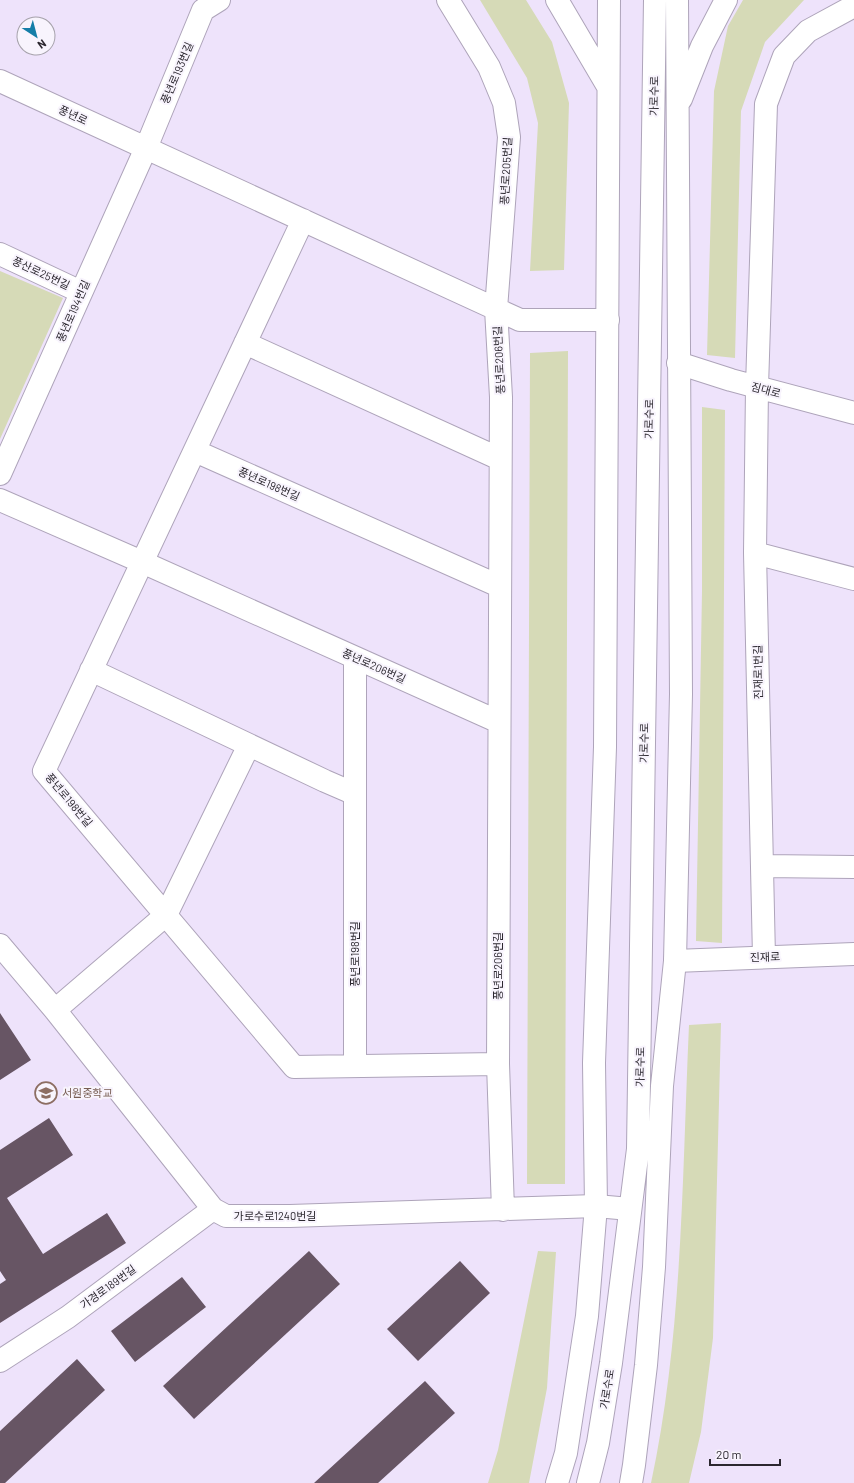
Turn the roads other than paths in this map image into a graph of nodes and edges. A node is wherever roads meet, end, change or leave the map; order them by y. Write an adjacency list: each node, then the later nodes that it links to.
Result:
1 (448, 0): 16 (street, 풍년로205번길)
2 (557, 0): 10 (street)
3 (608, 0): 10 (street)
4 (655, 0): 46 (street, 가로수로)
5 (677, 0): 11 (street, 가로수로)
6 (726, 0): 11 (street)
7 (206, 3): 12 (street, 풍년로193번길)
8 (854, 6): 20 (street, 진재로1번길)
9 (0, 81): 12 (street, 풍년로)
10 (609, 88): 17 (street)
11 (677, 111): 19 (street, 가로수로)
12 (146, 148): 13 (street, 풍년로); 15 (street, 풍년로194번길)
13 (303, 220): 16 (street, 풍년로); 18 (street, 풍년로198번길)
14 (0, 254): 15 (street, 풍산로25번길)
15 (81, 292): 24 (street, 풍년로194번길)
16 (496, 309): 17 (street, 풍년로); 23 (street, 풍년로206번길)
17 (608, 320): 47 (street)
18 (245, 343): 22 (street, 풍년로198번길); 23 (street)
19 (678, 364): 20 (street, 짐대로); 41 (street, 가로수로)
20 (757, 388): 21 (street, 짐대로); 26 (street, 진재로1번길)
21 (854, 413)
22 (195, 451): 27 (street, 풍년로198번길); 29 (street, 풍년로198번길)
23 (500, 459): 29 (street, 풍년로206번길)
24 (0, 474)
25 (0, 500): 27 (street)
26 (755, 553): 28 (street); 35 (street, 진재로1번길)
27 (142, 562): 30 (street, 풍년로206번길); 31 (street, 풍년로198번길)
28 (854, 579)
29 (499, 586): 32 (street, 풍년로206번길)
30 (355, 658): 32 (street, 풍년로206번길); 34 (street, 풍년로198번길)
31 (91, 670): 33 (street); 37 (street, 풍년로198번길)
32 (499, 722): 43 (street, 풍년로206번길)
33 (249, 745): 34 (street); 37 (street)
34 (355, 794): 44 (street, 풍년로198번길)
35 (762, 866): 36 (street); 40 (street, 진재로1번길)
36 (854, 867)
37 (166, 915): 42 (street); 44 (street, 풍년로198번길)
38 (0, 945): 42 (street)
39 (854, 954): 40 (street, 진재로)
40 (764, 958): 41 (street, 진재로)
41 (676, 961): 45 (street, 가로수로)
42 (55, 1010): 48 (street)
43 (498, 1064): 44 (street, 풍년로198번길); 50 (street, 풍년로206번길)
44 (355, 1066)
45 (662, 1086): 46 (street); 52 (street)
46 (638, 1149): 49 (street, 가로수로)
47 (596, 1206): 49 (street, 가로수로1240번길); 50 (street, 가로수로1240번길); 53 (street)
48 (213, 1209): 50 (street, 가로수로1240번길); 51 (street, 가경로189번길)
49 (630, 1209): 52 (street); 54 (street, 가로수로)
50 (503, 1210)
51 (0, 1361)
52 (646, 1365): 55 (street)
53 (557, 1483)
54 (588, 1483)
55 (631, 1483)

